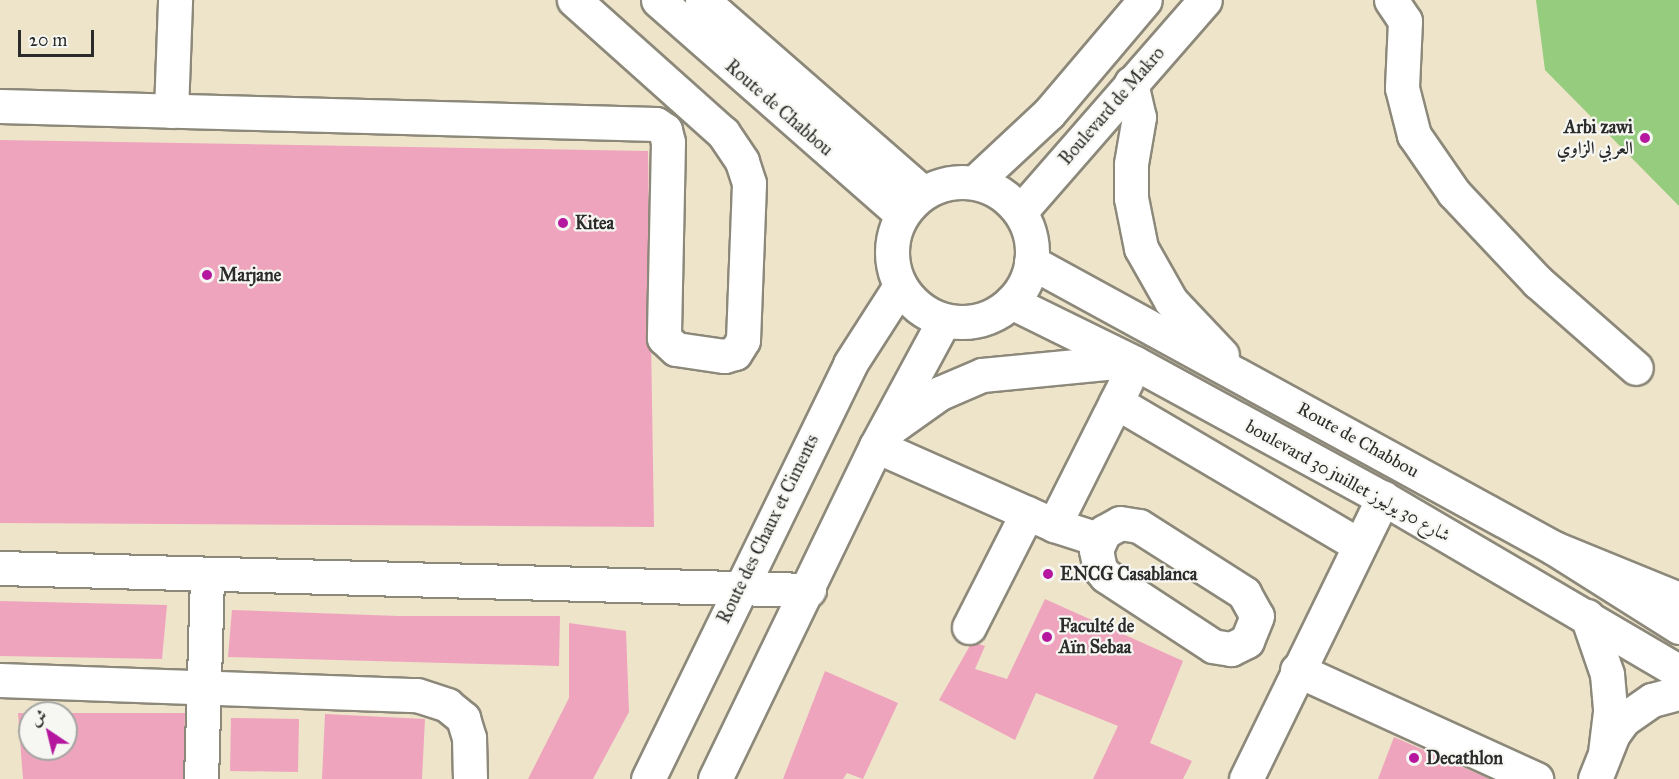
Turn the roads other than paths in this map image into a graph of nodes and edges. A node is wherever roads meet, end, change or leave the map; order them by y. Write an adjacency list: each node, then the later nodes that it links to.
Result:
1 (176, 0): 11 (main road)
2 (574, 0): 9 (main road)
3 (658, 0): 14 (main road, Route de Chabbou)
4 (702, 0): 14 (main road, Route de Chabbou)
5 (1145, 0): 13 (main road)
6 (1205, 0): 8 (main road, Boulevard de Makro)
7 (1391, 0): 21 (main road)
8 (1131, 83): 15 (main road, Boulevard de Makro); 22 (main road)
9 (691, 104): 12 (main road); 12 (main road)
10 (0, 106): 11 (main road)
11 (171, 111): 12 (main road)
12 (664, 130)
13 (975, 182): 14 (main road); 15 (main road)
14 (913, 204): 17 (main road)
15 (1020, 212): 16 (main road)
16 (1031, 262): 18 (main road); 22 (main road, Route de Chabbou)
17 (900, 286): 19 (main road); 32 (main road, Route des Chaux et Ciments)
18 (1011, 302): 19 (main road); 20 (main road, boulevard 30 juillet شارع 30 يوليوز)
19 (944, 320): 24 (main road)
20 (1133, 362): 23 (main road); 24 (main road); 25 (main road, boulevard 30 juillet شارع 30 يوليوز)
21 (1636, 368)
22 (1244, 378): 29 (main road, Route de Chabbou)
23 (1116, 402): 26 (main road); 28 (main road)
24 (879, 441): 26 (main road); 33 (main road)
25 (1383, 498): 28 (main road); 35 (main road, boulevard 30 juillet شارع 30 يوليوز)
26 (1041, 519): 27 (main road); 36 (main road)
27 (1098, 539): 27 (main road)
28 (1359, 545): 38 (main road)
29 (1554, 548): 34 (main road); 37 (main road, Route de Chabbou)
30 (0, 568): 31 (main road)
31 (207, 574): 32 (main road); 41 (main road)
32 (739, 587): 33 (main road); 47 (main road, Route des Chaux et Ciments)
33 (809, 590): 48 (main road)
34 (1679, 599)
35 (1587, 616): 39 (main road, boulevard 30 juillet شارع 30 يوليوز); 43 (main road)
36 (969, 627)
37 (1679, 627)
38 (1297, 670): 44 (main road); 49 (main road)
39 (1679, 672)
40 (0, 680): 41 (main road)
41 (203, 685): 45 (main road); 46 (main road)
42 (1679, 693): 43 (main road)
43 (1603, 769)
44 (1249, 778)
45 (201, 779)
46 (470, 779)
47 (648, 779)
48 (715, 779)
49 (1536, 779)

